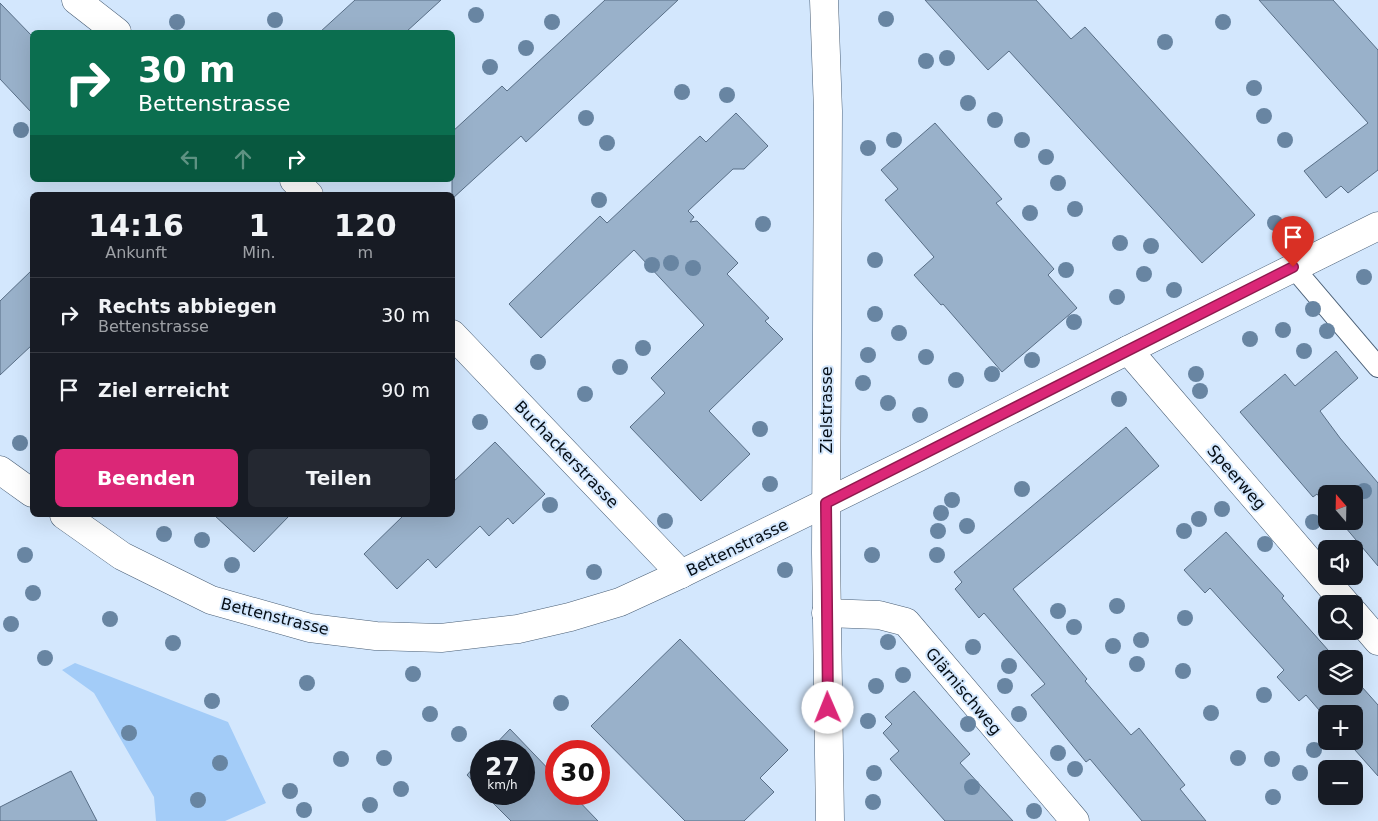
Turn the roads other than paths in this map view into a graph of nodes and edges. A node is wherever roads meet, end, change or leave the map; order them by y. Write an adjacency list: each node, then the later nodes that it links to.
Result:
1 (76, 0): 3 (street)
2 (821, 2): 13 (street, Zielstrasse)
3 (114, 30)
4 (296, 182): 5 (street)
5 (306, 192)
6 (1378, 226): 7 (street, Bettenstrasse)
7 (1293, 267): 9 (street, Bettenstrasse); 10 (lane)
8 (455, 337): 15 (street, Buchackerstrasse)
9 (1128, 350): 13 (street, Bettenstrasse); 16 (street, Speerweg)
10 (1378, 367)
11 (0, 470): 12 (street)
12 (30, 492)
13 (826, 503): 15 (street, Bettenstrasse); 17 (street, Zielstrasse)
14 (67, 517): 15 (street, Bettenstrasse)
15 (681, 574)
16 (1338, 595)
17 (826, 613): 20 (street, Zielstrasse); 21 (street, Glärnischweg)
18 (1363, 624): 19 (street)
19 (1378, 641)
20 (830, 821)
21 (1075, 821)

